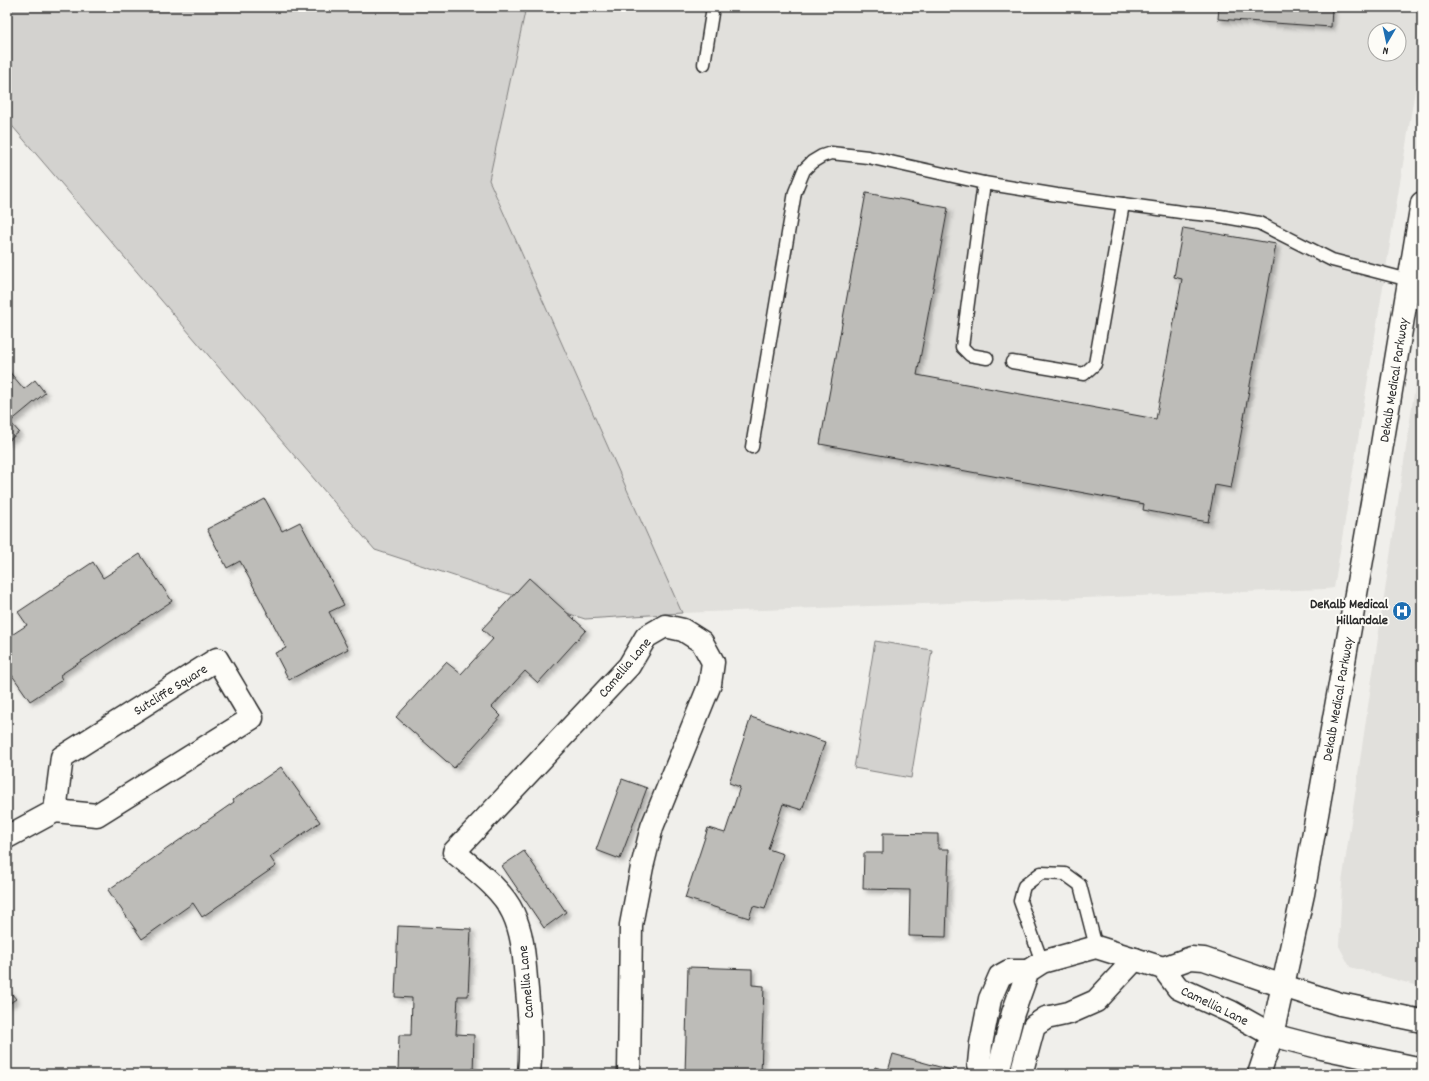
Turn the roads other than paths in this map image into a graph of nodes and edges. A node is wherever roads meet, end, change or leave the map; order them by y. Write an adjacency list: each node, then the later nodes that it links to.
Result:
1 (713, 7): 2 (lane)
2 (704, 64)
3 (984, 183): 5 (lane); 7 (lane); 9 (lane)
4 (1422, 203): 6 (street, Dekalb Medical Parkway)
5 (1123, 204): 6 (lane); 8 (lane)
6 (1410, 280): 16 (street, Dekalb Medical Parkway)
7 (987, 358)
8 (1012, 362)
9 (752, 447)
10 (55, 811): 10 (street, Sutcliffe Square); 11 (street)
11 (7, 837)
12 (1096, 947): 13 (street); 14 (street); 14 (lane)
13 (1136, 959): 15 (street); 20 (street)
14 (1035, 966): 17 (street); 18 (street)
15 (1163, 968): 16 (street, Camellia Lane); 21 (street, Camellia Lane)
16 (1283, 986): 19 (street, Camellia Lane); 21 (street, Dekalb Medical Parkway)
17 (987, 1013): 18 (street); 25 (street)
18 (1011, 1020): 20 (street); 26 (street)
19 (1422, 1020)
20 (1034, 1026): 27 (street)
21 (1272, 1035): 22 (street, Camellia Lane); 28 (street, Dekalb Medical Parkway)
22 (1422, 1069)
23 (529, 1074): 24 (street, Camellia Lane)
24 (630, 1074)
25 (989, 1074)
26 (1000, 1074)
27 (1021, 1074)
28 (1260, 1074)

